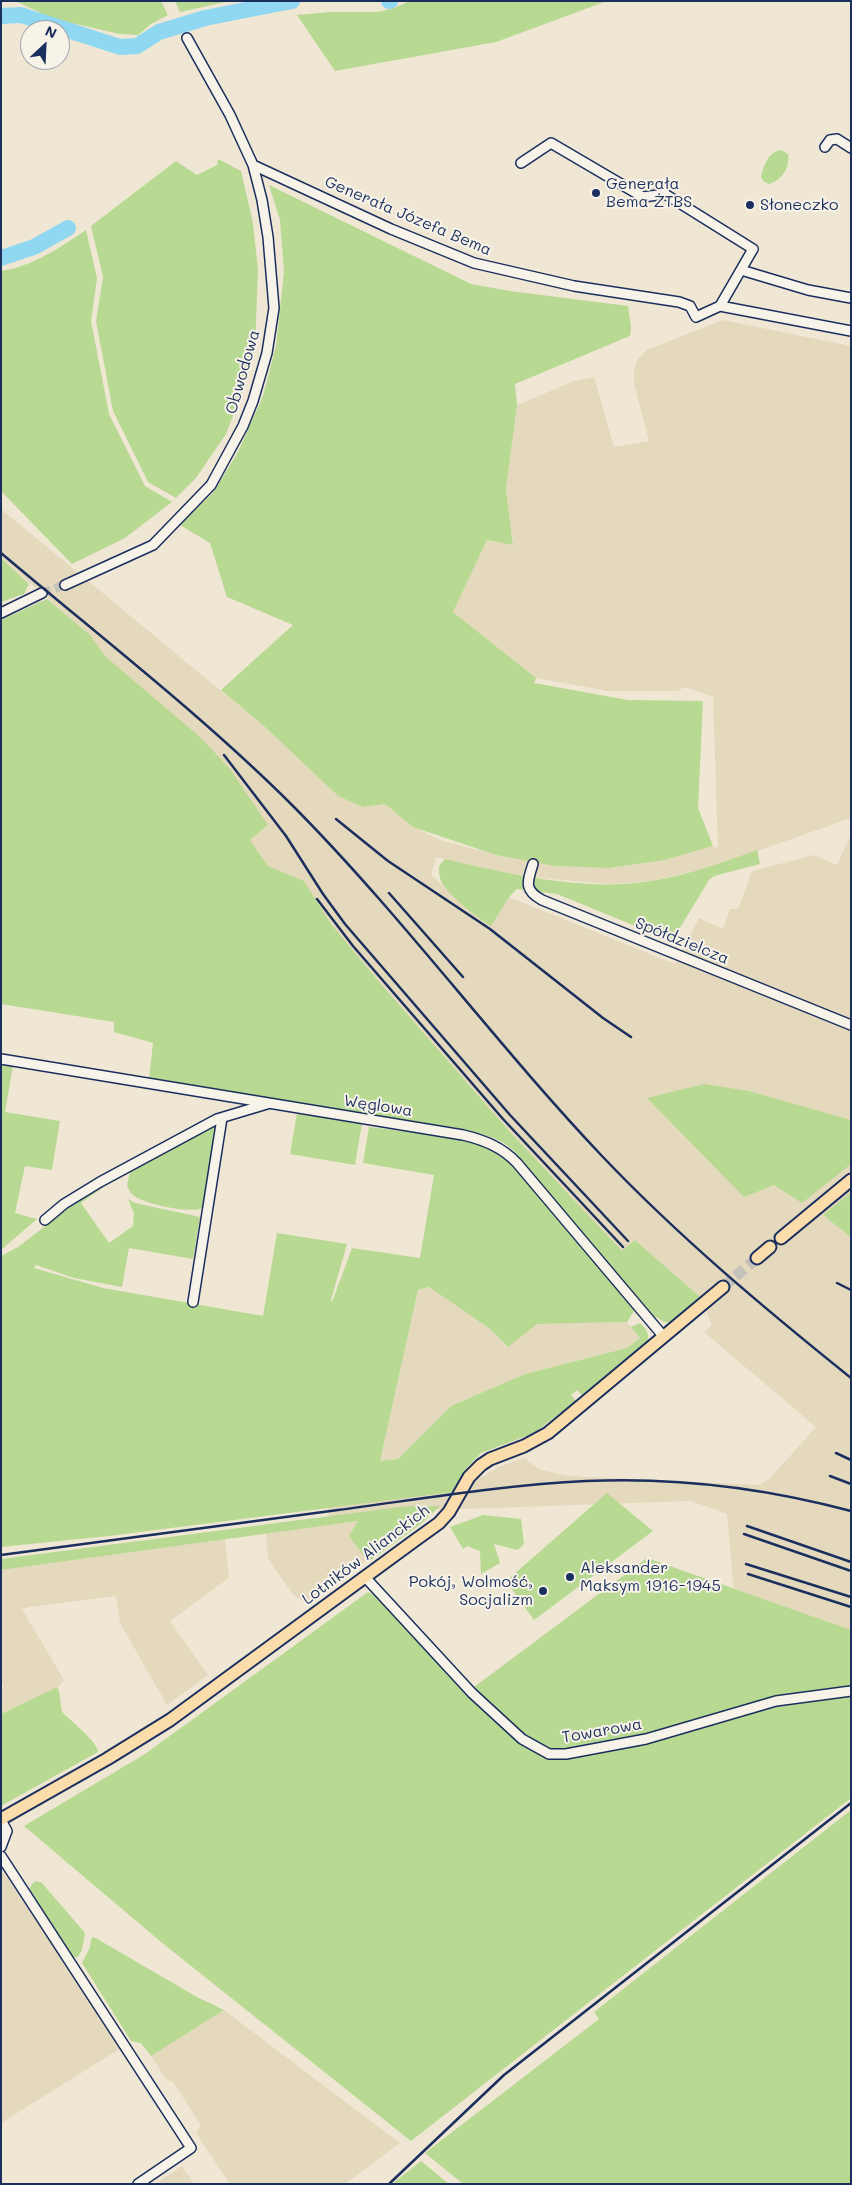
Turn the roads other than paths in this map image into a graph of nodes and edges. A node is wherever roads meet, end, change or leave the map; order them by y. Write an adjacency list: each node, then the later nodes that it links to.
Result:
1 (187, 38): 5 (street, Obwodowa)
2 (825, 147): 3 (street)
3 (851, 148)
4 (521, 162): 6 (street)
5 (253, 165): 8 (street, Generała Józefa Bema); 10 (street, Obwodowa)
6 (740, 270): 7 (street); 8 (street)
7 (851, 298)
8 (720, 306): 9 (street)
9 (851, 331)
10 (65, 585)
11 (42, 593): 12 (street)
12 (1, 613)
13 (533, 864): 14 (street, Spółdzielcza)
14 (851, 1025)
15 (1, 1058): 16 (street, Węglowa)
16 (270, 1103): 17 (street); 25 (street, Węglowa)
17 (222, 1118): 19 (street); 24 (street)
18 (851, 1180): 20 (main road)
19 (45, 1220)
20 (781, 1238)
21 (770, 1247): 22 (main road)
22 (757, 1258)
23 (723, 1287): 25 (main road, Lotników Alianckich)
24 (193, 1302)
25 (664, 1337): 26 (main road, Lotników Alianckich)
26 (365, 1577): 27 (street, Towarowa); 28 (main road, Lotników Alianckich)
27 (851, 1691)
28 (1, 1820): 29 (street)
29 (1, 1848)
30 (1, 1856): 31 (street)
31 (138, 2184)

